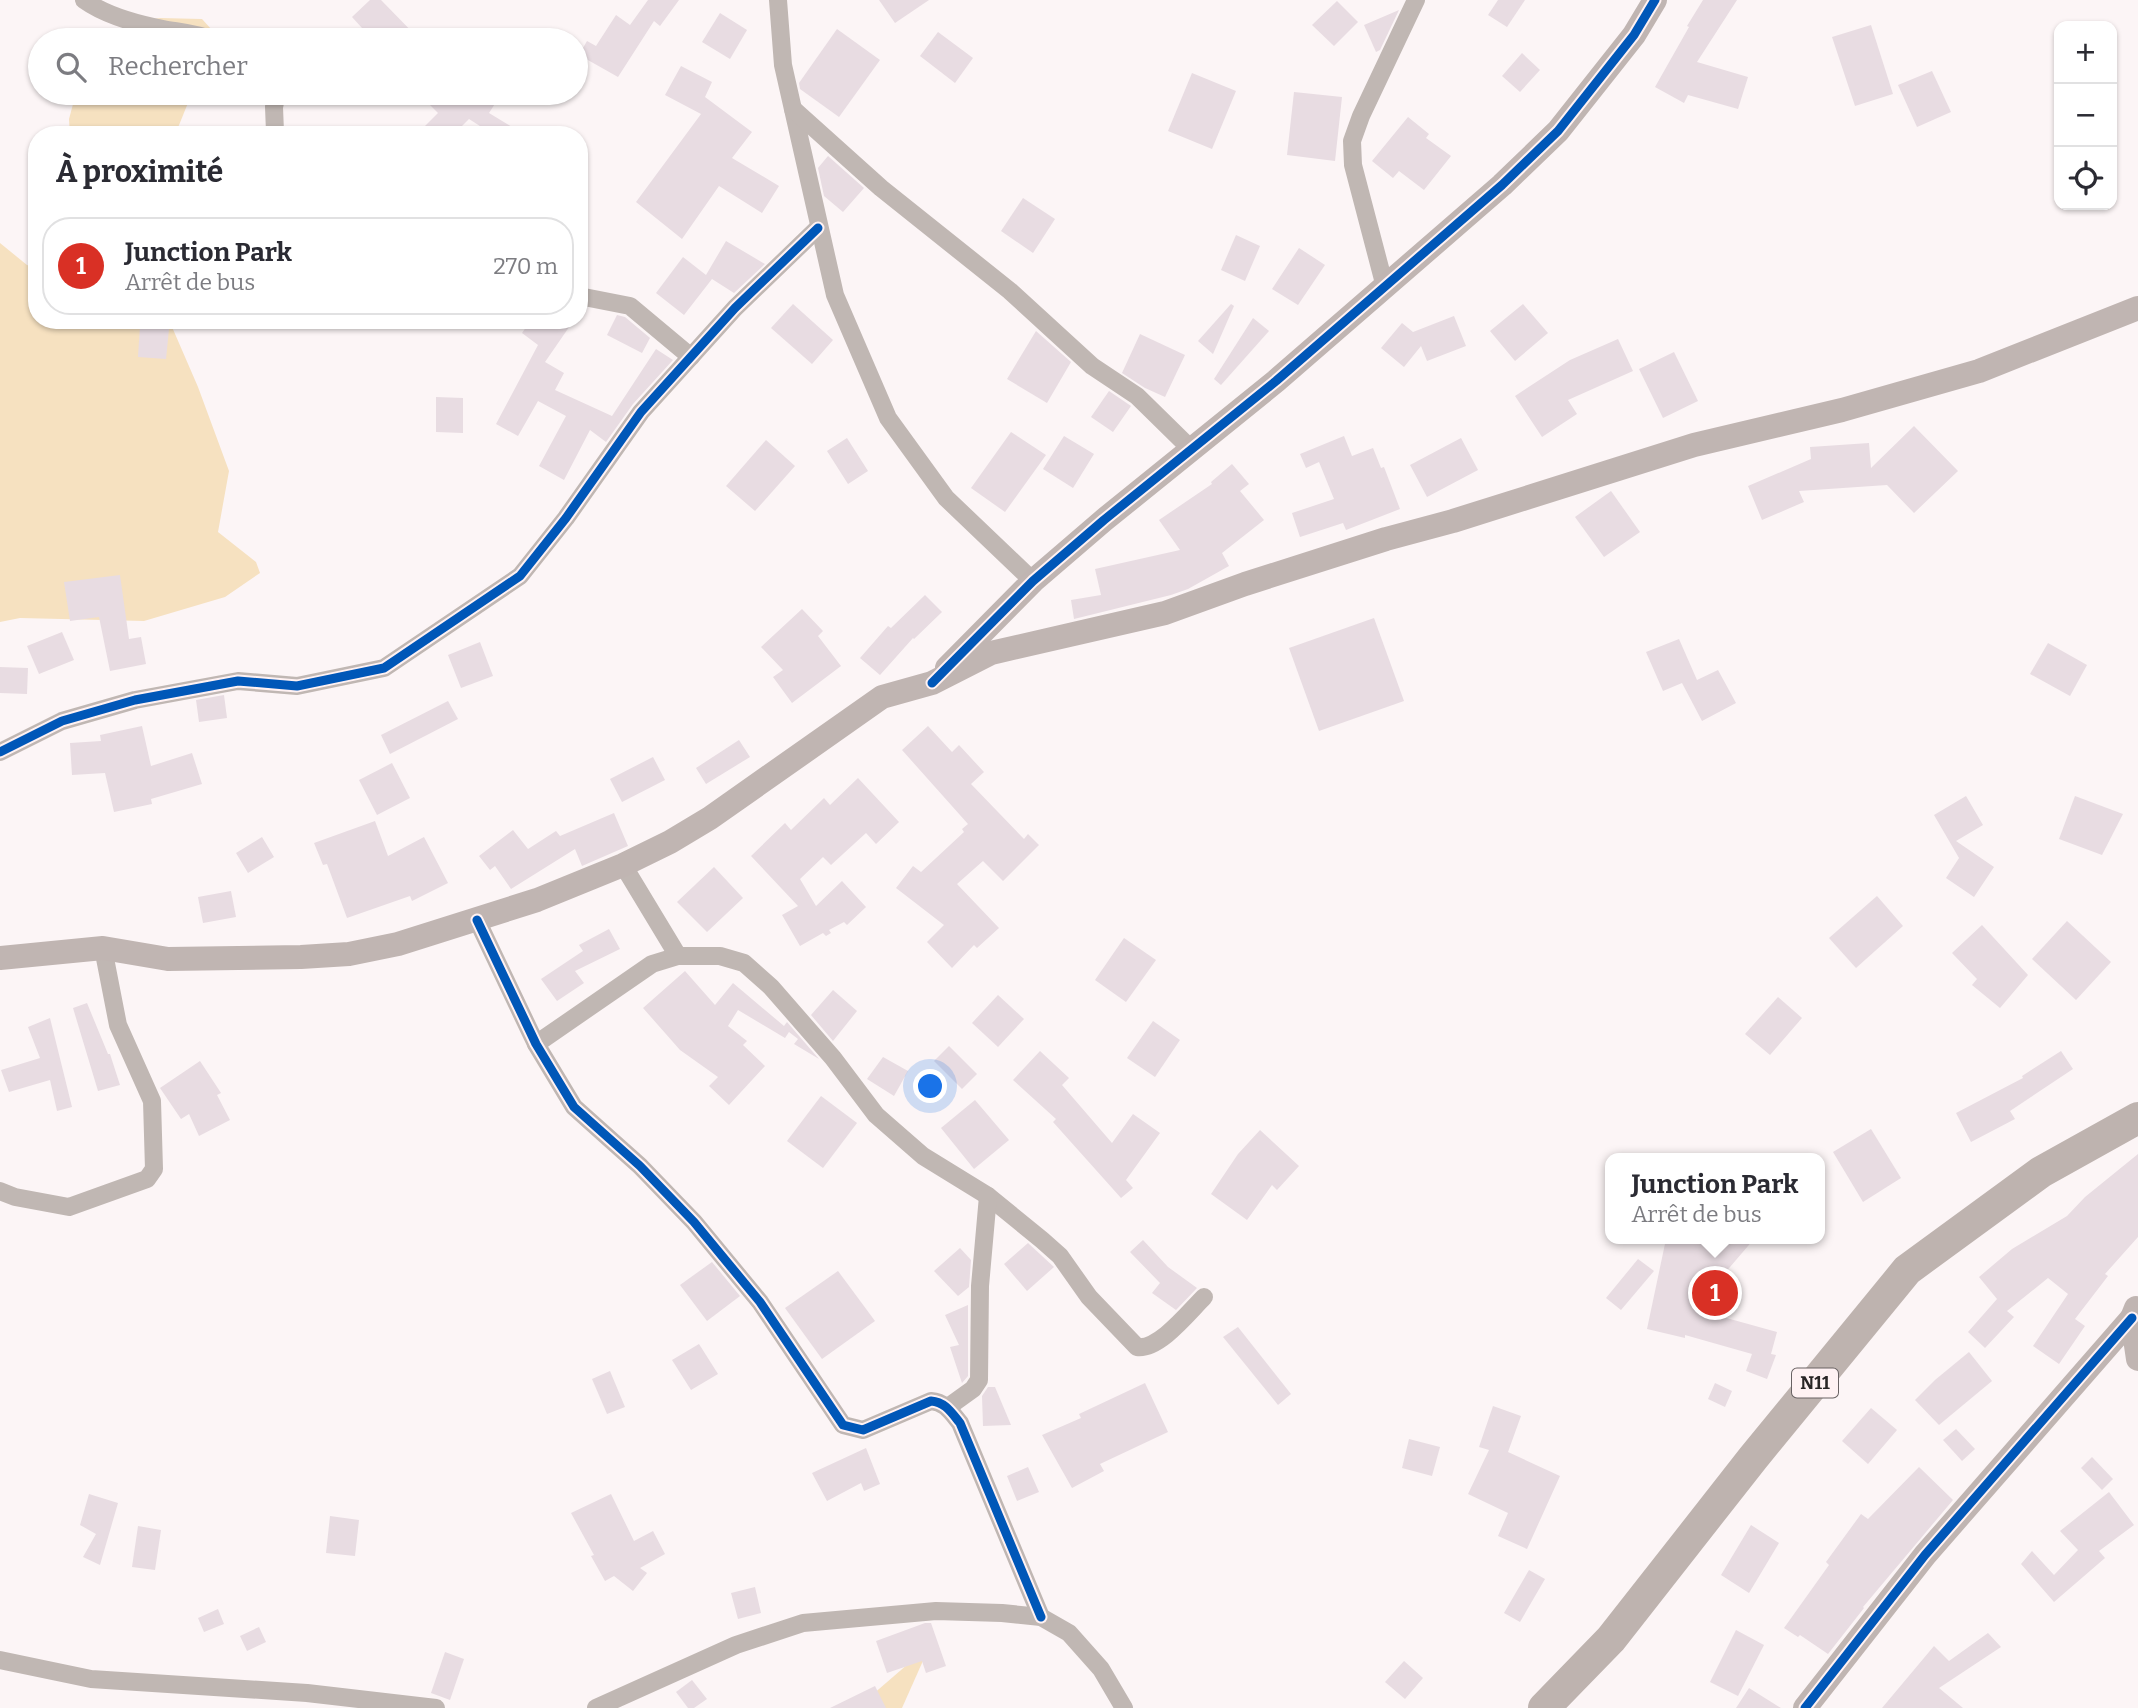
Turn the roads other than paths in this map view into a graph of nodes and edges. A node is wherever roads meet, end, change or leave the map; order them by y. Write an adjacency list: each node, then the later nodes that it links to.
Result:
1 (84, 0): 5 (street)
2 (778, 0): 7 (street)
3 (1416, 0): 10 (street)
4 (1655, 0): 10 (main road)
5 (158, 28)
6 (276, 105): 8 (street)
7 (793, 109): 9 (street); 14 (street)
8 (275, 126)
9 (818, 228): 13 (street); 15 (street)
10 (1385, 287): 14 (main road)
11 (588, 298): 13 (street)
12 (2138, 308): 16 (main road)
13 (691, 357): 17 (street)
14 (1191, 449): 15 (main road)
15 (1033, 581): 16 (main road)
16 (932, 683): 18 (main road)
17 (0, 752)
18 (623, 865): 19 (main road); 21 (street)
19 (477, 920): 20 (main road); 23 (street)
20 (103, 948): 22 (main road); 25 (street)
21 (678, 957): 23 (street); 26 (street)
22 (0, 958)
23 (537, 1044): 30 (street)
24 (2138, 1118): 36 (highway, N11)
25 (0, 1191)
26 (988, 1196): 27 (street); 30 (street)
27 (1204, 1297)
28 (2135, 1311): 29 (main road); 37 (main road)
29 (2138, 1359)
30 (948, 1407): 31 (street)
31 (1041, 1617): 34 (street); 35 (street)
32 (0, 1660): 33 (street)
33 (436, 1708)
34 (596, 1708)
35 (1124, 1708)
36 (1544, 1708)
37 (1805, 1708)

